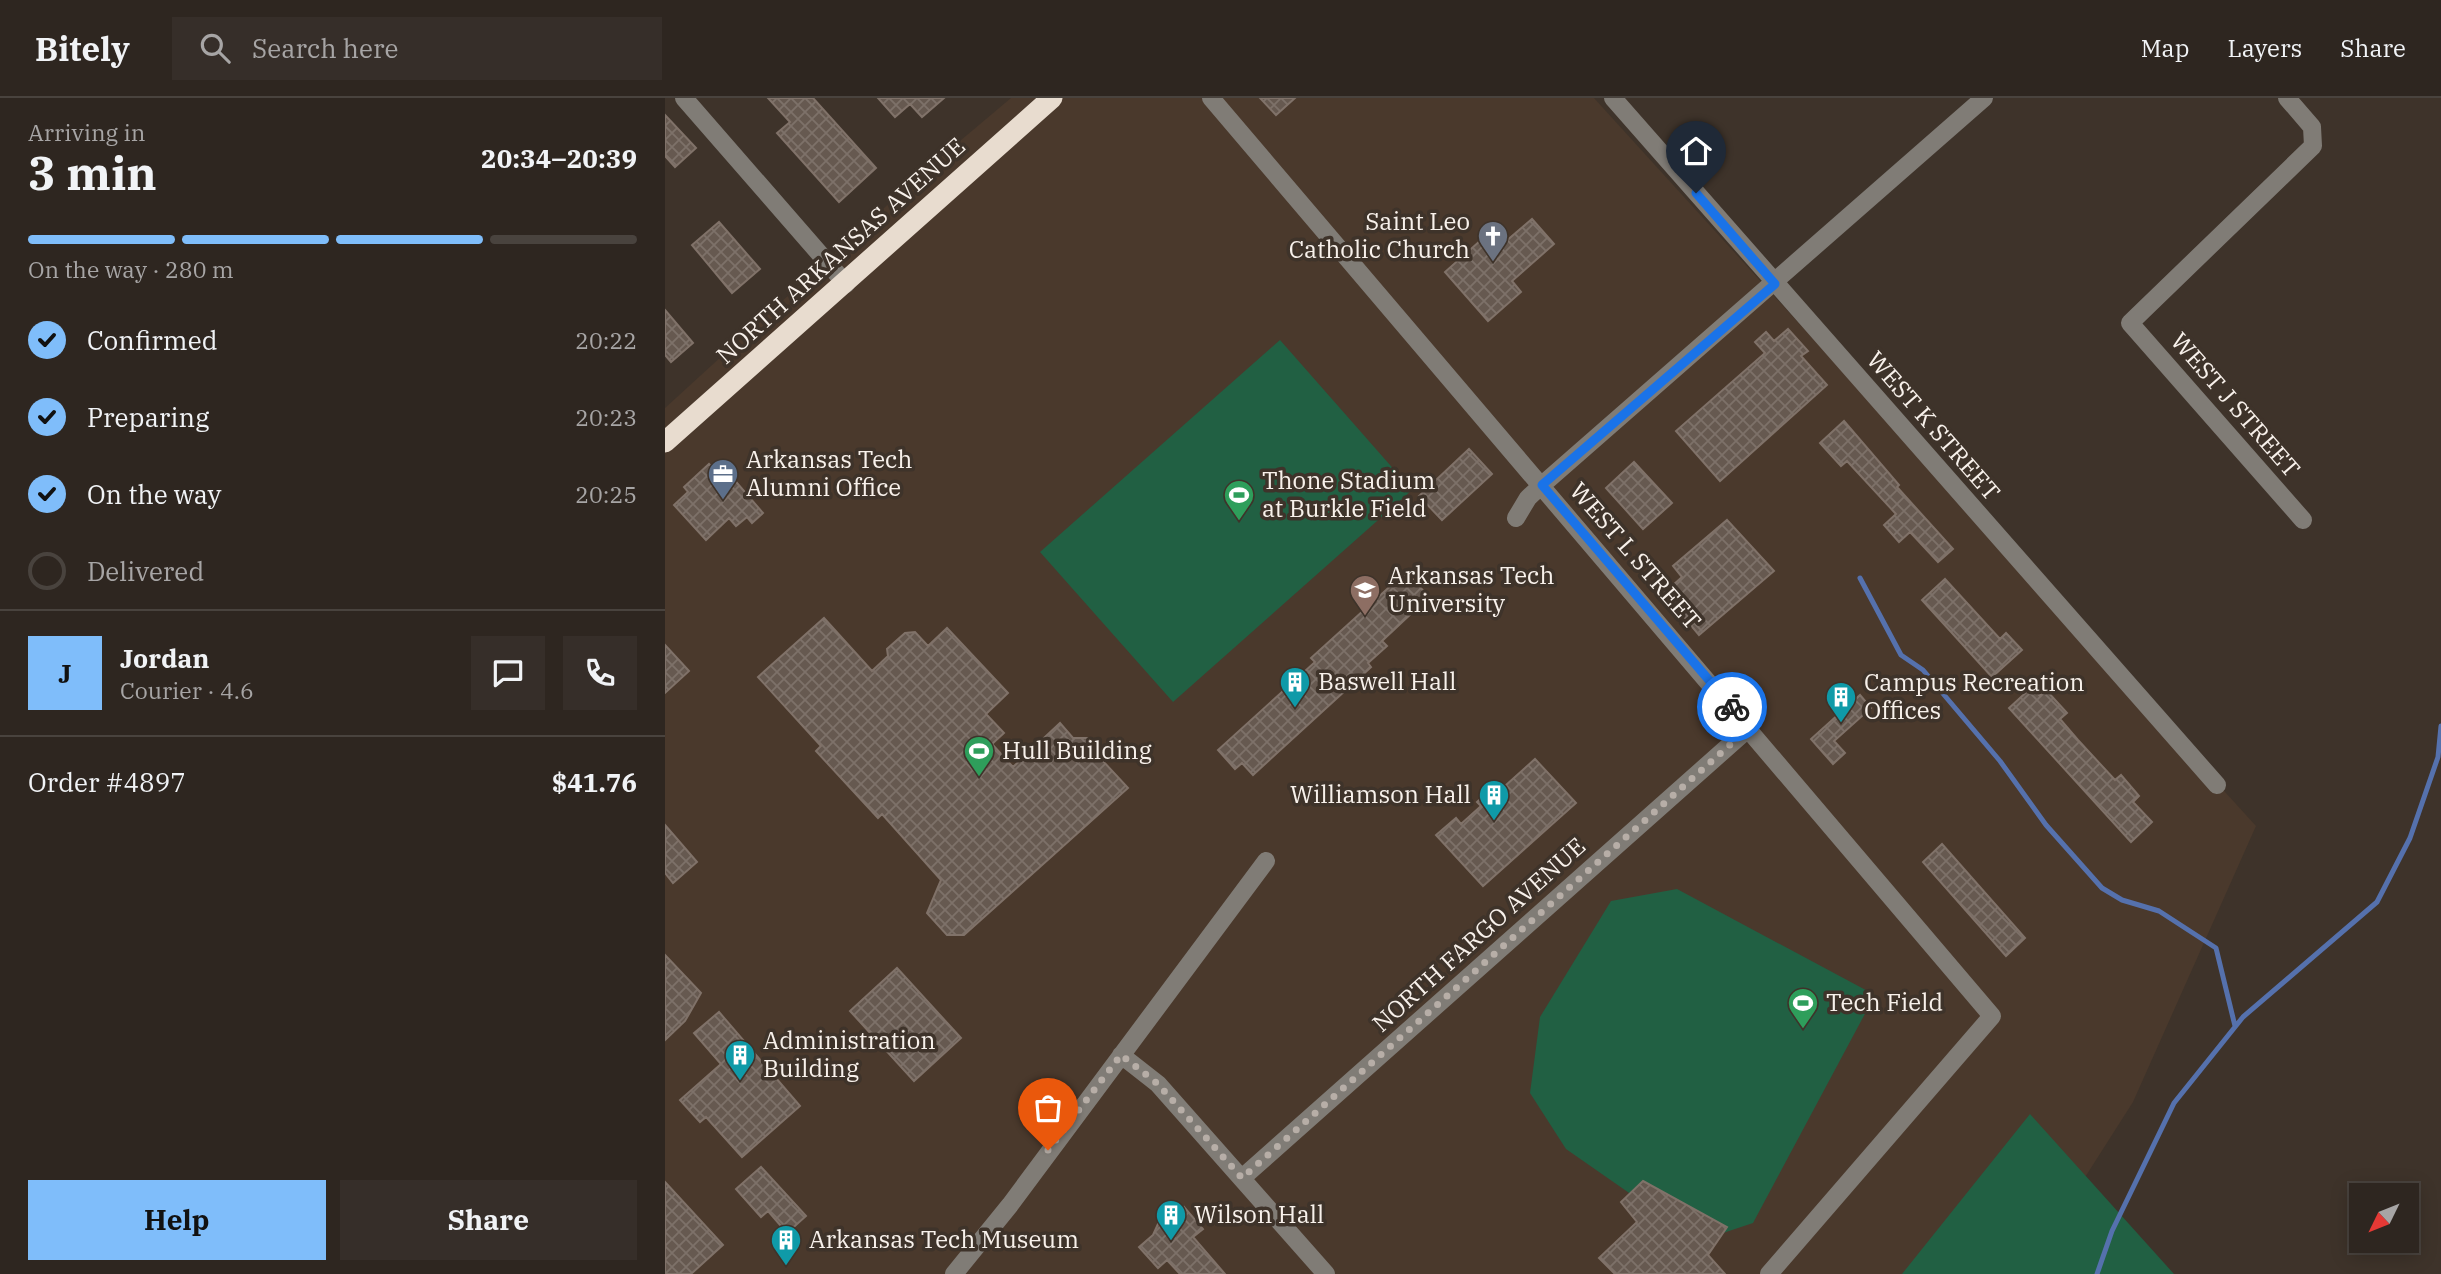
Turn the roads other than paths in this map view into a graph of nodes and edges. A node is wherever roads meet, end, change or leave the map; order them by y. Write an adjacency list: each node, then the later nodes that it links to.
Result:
1 (684, 98): 7 (street)
2 (1052, 98): 7 (highway, NORTH ARKANSAS AVENUE)
3 (1211, 98): 10 (street, WEST L STREET)
4 (1613, 98): 8 (street, WEST K STREET)
5 (1984, 98): 8 (street)
6 (2287, 98): 12 (street, WEST J STREET)
7 (846, 284): 9 (highway, NORTH ARKANSAS AVENUE)
8 (1775, 284): 10 (street); 14 (street, WEST K STREET)
9 (665, 442)
10 (1542, 485): 11 (street); 13 (street, WEST L STREET)
11 (1515, 518)
12 (2303, 520)
13 (1749, 728): 17 (street, NORTH FARGO AVENUE); 20 (street, WEST L STREET)
14 (2217, 785)
15 (1266, 862): 16 (street)
16 (1121, 1055): 17 (street); 18 (street)
17 (1242, 1178): 19 (street)
18 (954, 1274)
19 (1326, 1274)
20 (1769, 1274)

